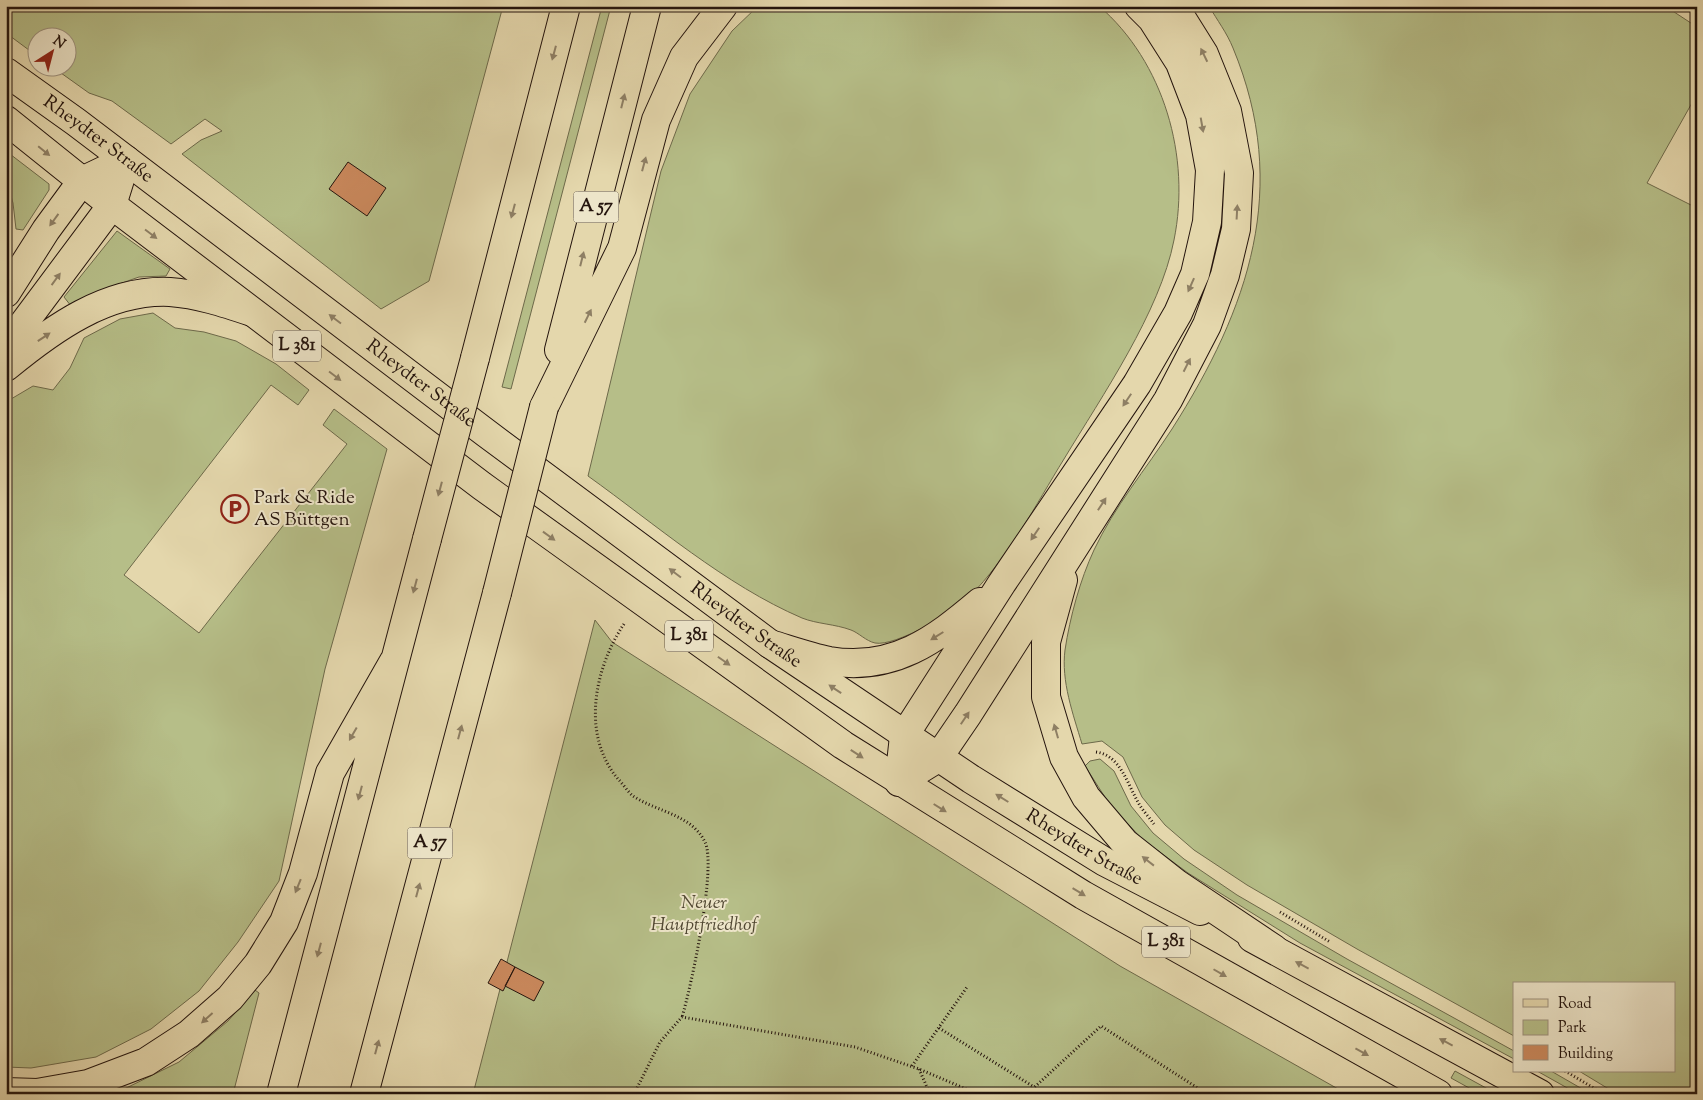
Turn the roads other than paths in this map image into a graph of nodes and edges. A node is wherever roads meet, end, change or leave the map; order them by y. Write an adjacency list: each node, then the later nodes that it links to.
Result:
1 (566, 6): 19 (main road, one-way to 19, bridge)
2 (647, 6): 15 (main road, A 57, one-way to 2)
3 (723, 6): 15 (main road, one-way to 3)
4 (1139, 6): 17 (main road, one-way to 17)
5 (1174, 6): 16 (main road, one-way to 5)
6 (6, 72): 8 (main road, Rheydter Straße / L 381)
7 (6, 120): 9 (main road, Rheydter Straße / L 381, one-way to 9)
8 (126, 160): 9 (main road); 10 (main road); 18 (main road, Rheydter Straße / L 381, one-way to 8)
9 (82, 181): 10 (main road, Rheydter Straße / L 381); 11 (main road, one-way to 11)
10 (112, 205): 12 (main road, Rheydter Straße / L 381, one-way to 12); 13 (main road, one-way to 10)
11 (6, 293)
12 (252, 312): 14 (main road, one-way to 12); 22 (main road, Rheydter Straße / L 381, one-way to 22)
13 (6, 347)
14 (6, 368)
15 (544, 407): 26 (main road, A 57, one-way to 15, bridge)
16 (1075, 544): 21 (main road, one-way to 16); 23 (main road, one-way to 16)
17 (1002, 583): 18 (main road, one-way to 18); 20 (main road)
18 (770, 644): 20 (main road, Rheydter Straße / L 381, one-way to 18)
19 (394, 661): 24 (main road, one-way to 24); 25 (main road, one-way to 25)
20 (904, 736): 21 (main road, Rheydter Straße / L 381); 22 (main road)
21 (938, 758): 22 (main road); 23 (main road, Rheydter Straße / L 381, one-way to 21)
22 (899, 782): 27 (main road, Rheydter Straße / L 381, one-way to 27)
23 (1274, 949): 28 (main road, Rheydter Straße / L 381, one-way to 23)
24 (6, 1092)
25 (281, 1094)
26 (364, 1094)
27 (1438, 1094)
28 (1540, 1094)

